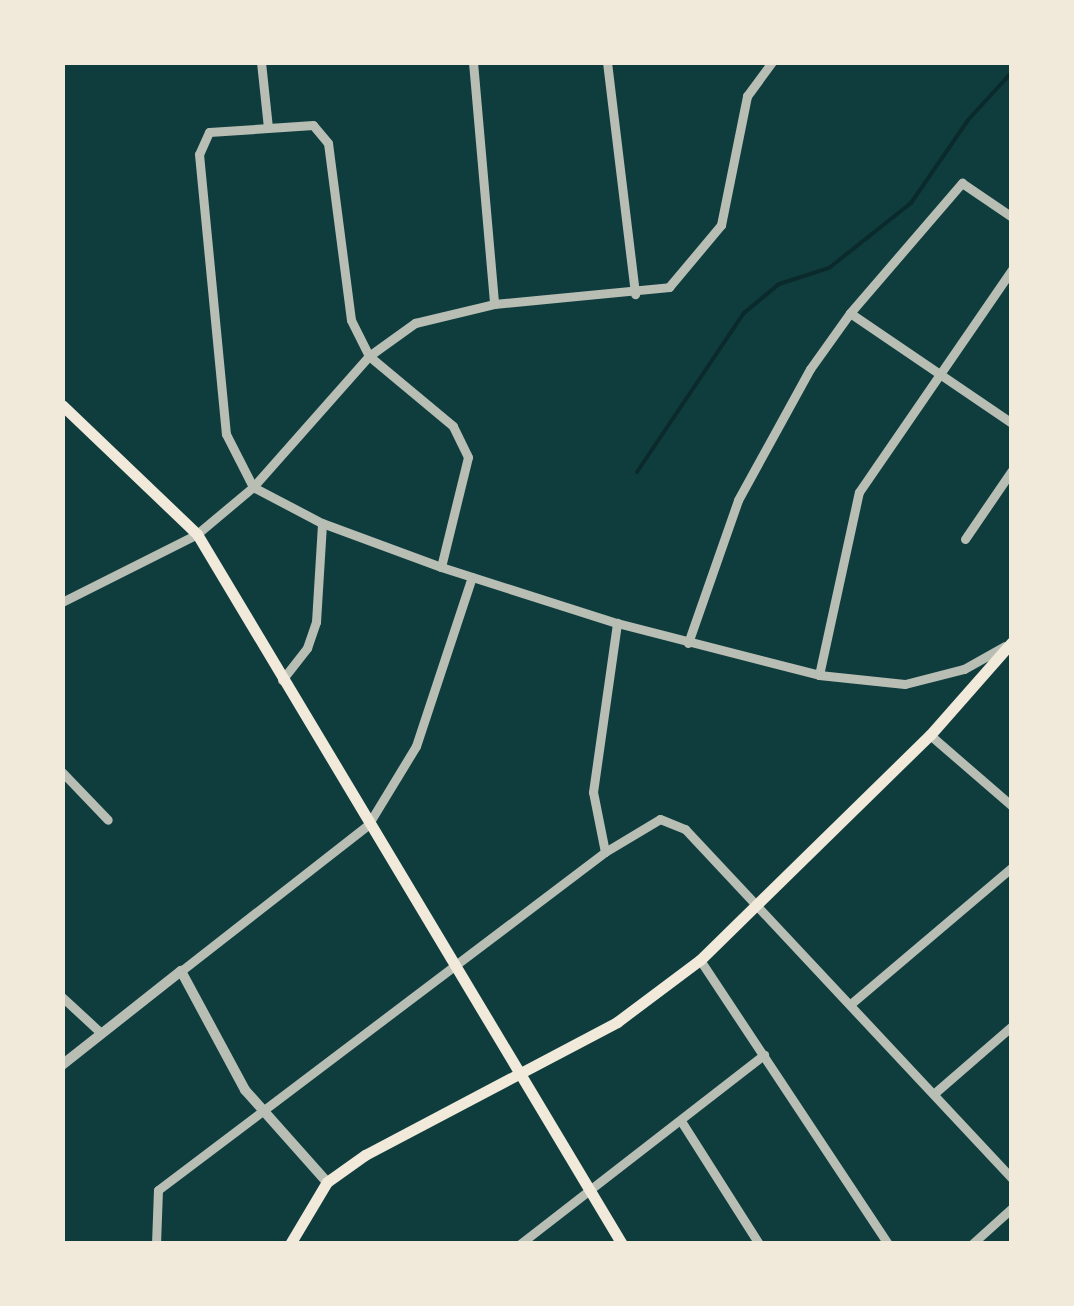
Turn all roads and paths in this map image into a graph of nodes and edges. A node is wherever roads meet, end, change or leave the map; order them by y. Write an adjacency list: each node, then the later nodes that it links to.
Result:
1 (261, 62): 5 (street)
2 (473, 62): 9 (street)
3 (607, 62): 8 (street)
4 (772, 62): 8 (street)
5 (268, 128): 11 (street); 16 (street)
6 (1012, 217): 10 (street)
7 (1012, 269): 12 (street)
8 (634, 294): 9 (street)
9 (494, 304): 11 (street)
10 (850, 313): 12 (street); 25 (street)
11 (369, 356): 16 (street); 20 (street)
12 (937, 370): 14 (street); 26 (street)
13 (62, 405): 18 (main road)
14 (1012, 424)
15 (1012, 470): 19 (street)
16 (253, 487): 17 (street); 18 (street)
17 (322, 523): 20 (street); 27 (street)
18 (197, 534): 22 (street); 27 (main road)
19 (965, 539)
20 (441, 567): 21 (street)
21 (472, 577): 23 (street); 32 (street)
22 (62, 602)
23 (617, 624): 25 (street); 33 (street)
24 (1012, 642): 26 (street); 28 (main road)
25 (688, 643): 26 (street)
26 (818, 675)
27 (282, 680): 32 (main road)
28 (930, 736): 30 (street); 35 (main road)
29 (62, 772): 31 (street)
30 (1012, 806)
31 (108, 820)
32 (368, 825): 37 (main road); 38 (street)
33 (605, 852): 35 (street); 37 (street)
34 (1012, 867): 40 (street)
35 (758, 906): 36 (main road); 40 (street)
36 (700, 960): 43 (street); 45 (main road)
37 (455, 970): 45 (main road); 47 (street)
38 (181, 971): 42 (street); 47 (street)
39 (62, 997): 42 (street)
40 (853, 1002): 46 (street)
41 (1012, 1026): 46 (street)
42 (101, 1034): 44 (street)
43 (764, 1055): 48 (street); 58 (street)
44 (62, 1065)
45 (518, 1076): 50 (main road); 51 (main road)
46 (937, 1092): 49 (street)
47 (264, 1110): 50 (street); 53 (street)
48 (682, 1121): 51 (street); 57 (street)
49 (1012, 1178)
50 (326, 1182): 54 (main road)
51 (588, 1188): 55 (street); 56 (main road)
52 (1012, 1208): 59 (street)
53 (156, 1244)
54 (290, 1244)
55 (520, 1244)
56 (622, 1244)
57 (759, 1244)
58 (888, 1244)
59 (972, 1244)

